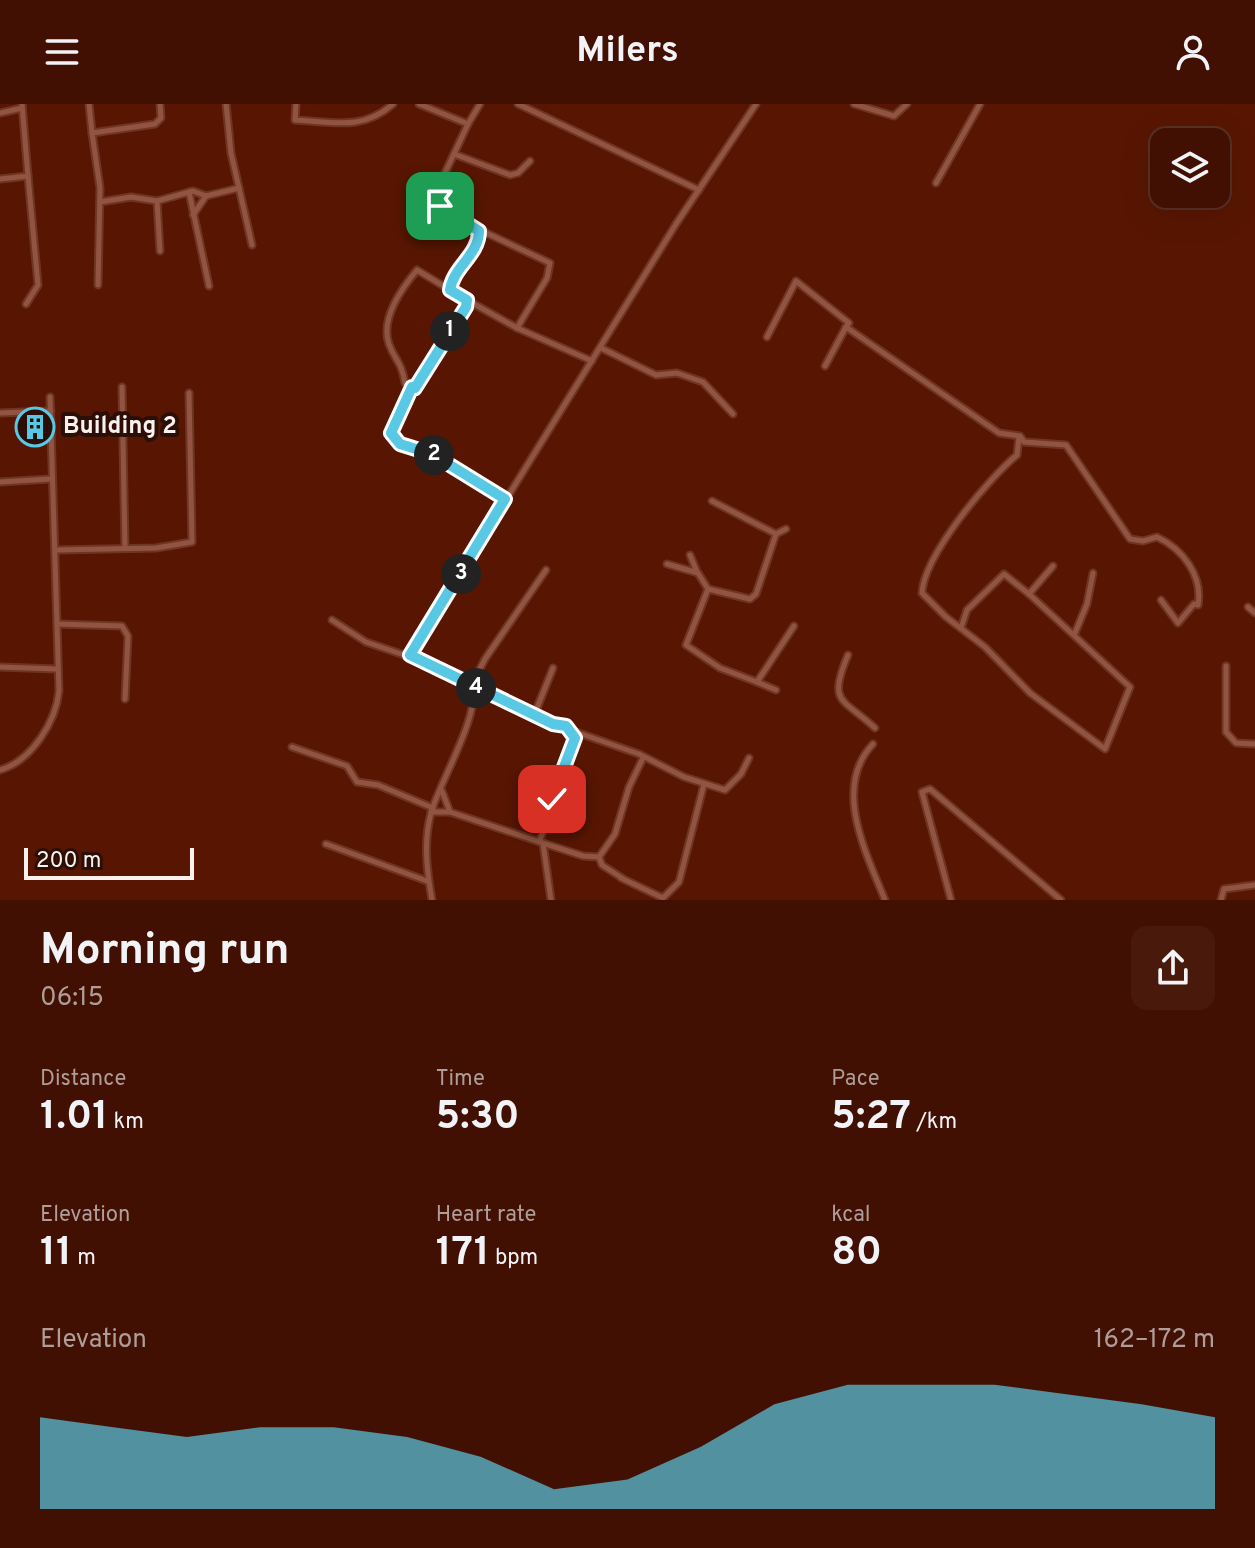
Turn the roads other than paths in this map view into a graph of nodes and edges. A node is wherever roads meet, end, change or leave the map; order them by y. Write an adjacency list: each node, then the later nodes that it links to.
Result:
1 (89, 104): 16 (street)
2 (160, 104): 16 (street)
3 (226, 104): 22 (street)
4 (296, 104): 5 (street)
5 (393, 104)
6 (419, 104): 15 (street)
7 (480, 104): 15 (street)
8 (518, 104): 24 (street)
9 (756, 104): 24 (street)
10 (854, 104): 11 (street)
11 (907, 104)
12 (980, 104): 21 (street)
13 (22, 106): 14 (street); 19 (street)
14 (0, 113)
15 (468, 124): 17 (street)
16 (92, 133): 29 (street)
17 (454, 154): 18 (street); 28 (street)
18 (530, 161)
19 (28, 176): 20 (street); 38 (street)
20 (0, 179)
21 (936, 183)
22 (239, 188): 26 (street); 32 (street)
23 (416, 189): 28 (street)
24 (699, 190): 42 (street)
25 (189, 192): 26 (street); 27 (street); 30 (street)
26 (206, 196): 30 (street)
27 (157, 201): 29 (street); 33 (street)
28 (435, 201): 31 (street)
29 (100, 202): 34 (street)
30 (192, 216): 35 (street)
31 (477, 228): 36 (street); 40 (street)
32 (252, 245)
33 (160, 251)
34 (98, 285)
35 (209, 286)
36 (450, 290): 37 (street); 46 (street)
37 (467, 300): 40 (street); 46 (street)
38 (26, 304)
39 (846, 327): 41 (street); 44 (street); 52 (street)
40 (517, 328): 43 (street)
41 (767, 337)
42 (601, 348): 43 (street); 51 (street)
43 (592, 361): 55 (street)
44 (825, 366)
45 (122, 387): 59 (street)
46 (412, 387): 55 (street)
47 (189, 393): 59 (street)
48 (50, 397): 49 (street)
49 (51, 411): 50 (street); 53 (street)
50 (0, 413)
51 (733, 414)
52 (1020, 436): 69 (street); 75 (street)
53 (50, 479): 54 (street); 60 (street)
54 (0, 482)
55 (505, 499): 78 (street)
56 (712, 501): 58 (street)
57 (786, 529): 58 (street)
58 (776, 534): 67 (street)
59 (125, 548): 60 (street)
60 (56, 550): 73 (street)
61 (690, 555): 65 (street)
62 (667, 564): 65 (street)
63 (1053, 566): 68 (street)
64 (546, 570): 84 (street)
65 (698, 573): 67 (street)
66 (1093, 573): 76 (street)
67 (708, 589): 83 (street)
68 (1029, 594): 75 (street); 76 (street)
69 (1161, 600)
70 (1248, 607): 71 (street)
71 (1255, 613)
72 (332, 620): 78 (street)
73 (57, 624): 82 (street); 86 (street)
74 (794, 626): 83 (street)
75 (961, 628): 76 (street)
76 (1074, 633)
77 (848, 655): 89 (street)
78 (414, 658): 84 (street)
79 (1226, 666): 91 (street)
80 (0, 667): 82 (street)
81 (553, 668): 87 (street)
82 (56, 669): 95 (street)
83 (757, 682): 85 (street)
84 (472, 685): 87 (street); 97 (street)
85 (776, 690)
86 (125, 699)
87 (535, 713): 88 (street)
88 (566, 726): 93 (street); 100 (street)
89 (875, 728)
90 (873, 744): 107 (street)
91 (1255, 744)
92 (292, 747): 98 (street)
93 (643, 758): 96 (street); 102 (street)
94 (749, 758): 96 (street)
95 (0, 770)
96 (704, 784): 102 (street)
97 (441, 788): 98 (street); 99 (street)
98 (432, 810): 99 (street); 103 (street)
99 (450, 812): 100 (street)
100 (542, 842): 102 (street); 106 (street)
101 (326, 844): 103 (street)
102 (599, 857)
103 (427, 881): 105 (street)
104 (1255, 885): 110 (street)
105 (432, 900)
106 (551, 900)
107 (885, 900)
108 (951, 900): 109 (street)
109 (1061, 900)
110 (1221, 900)

